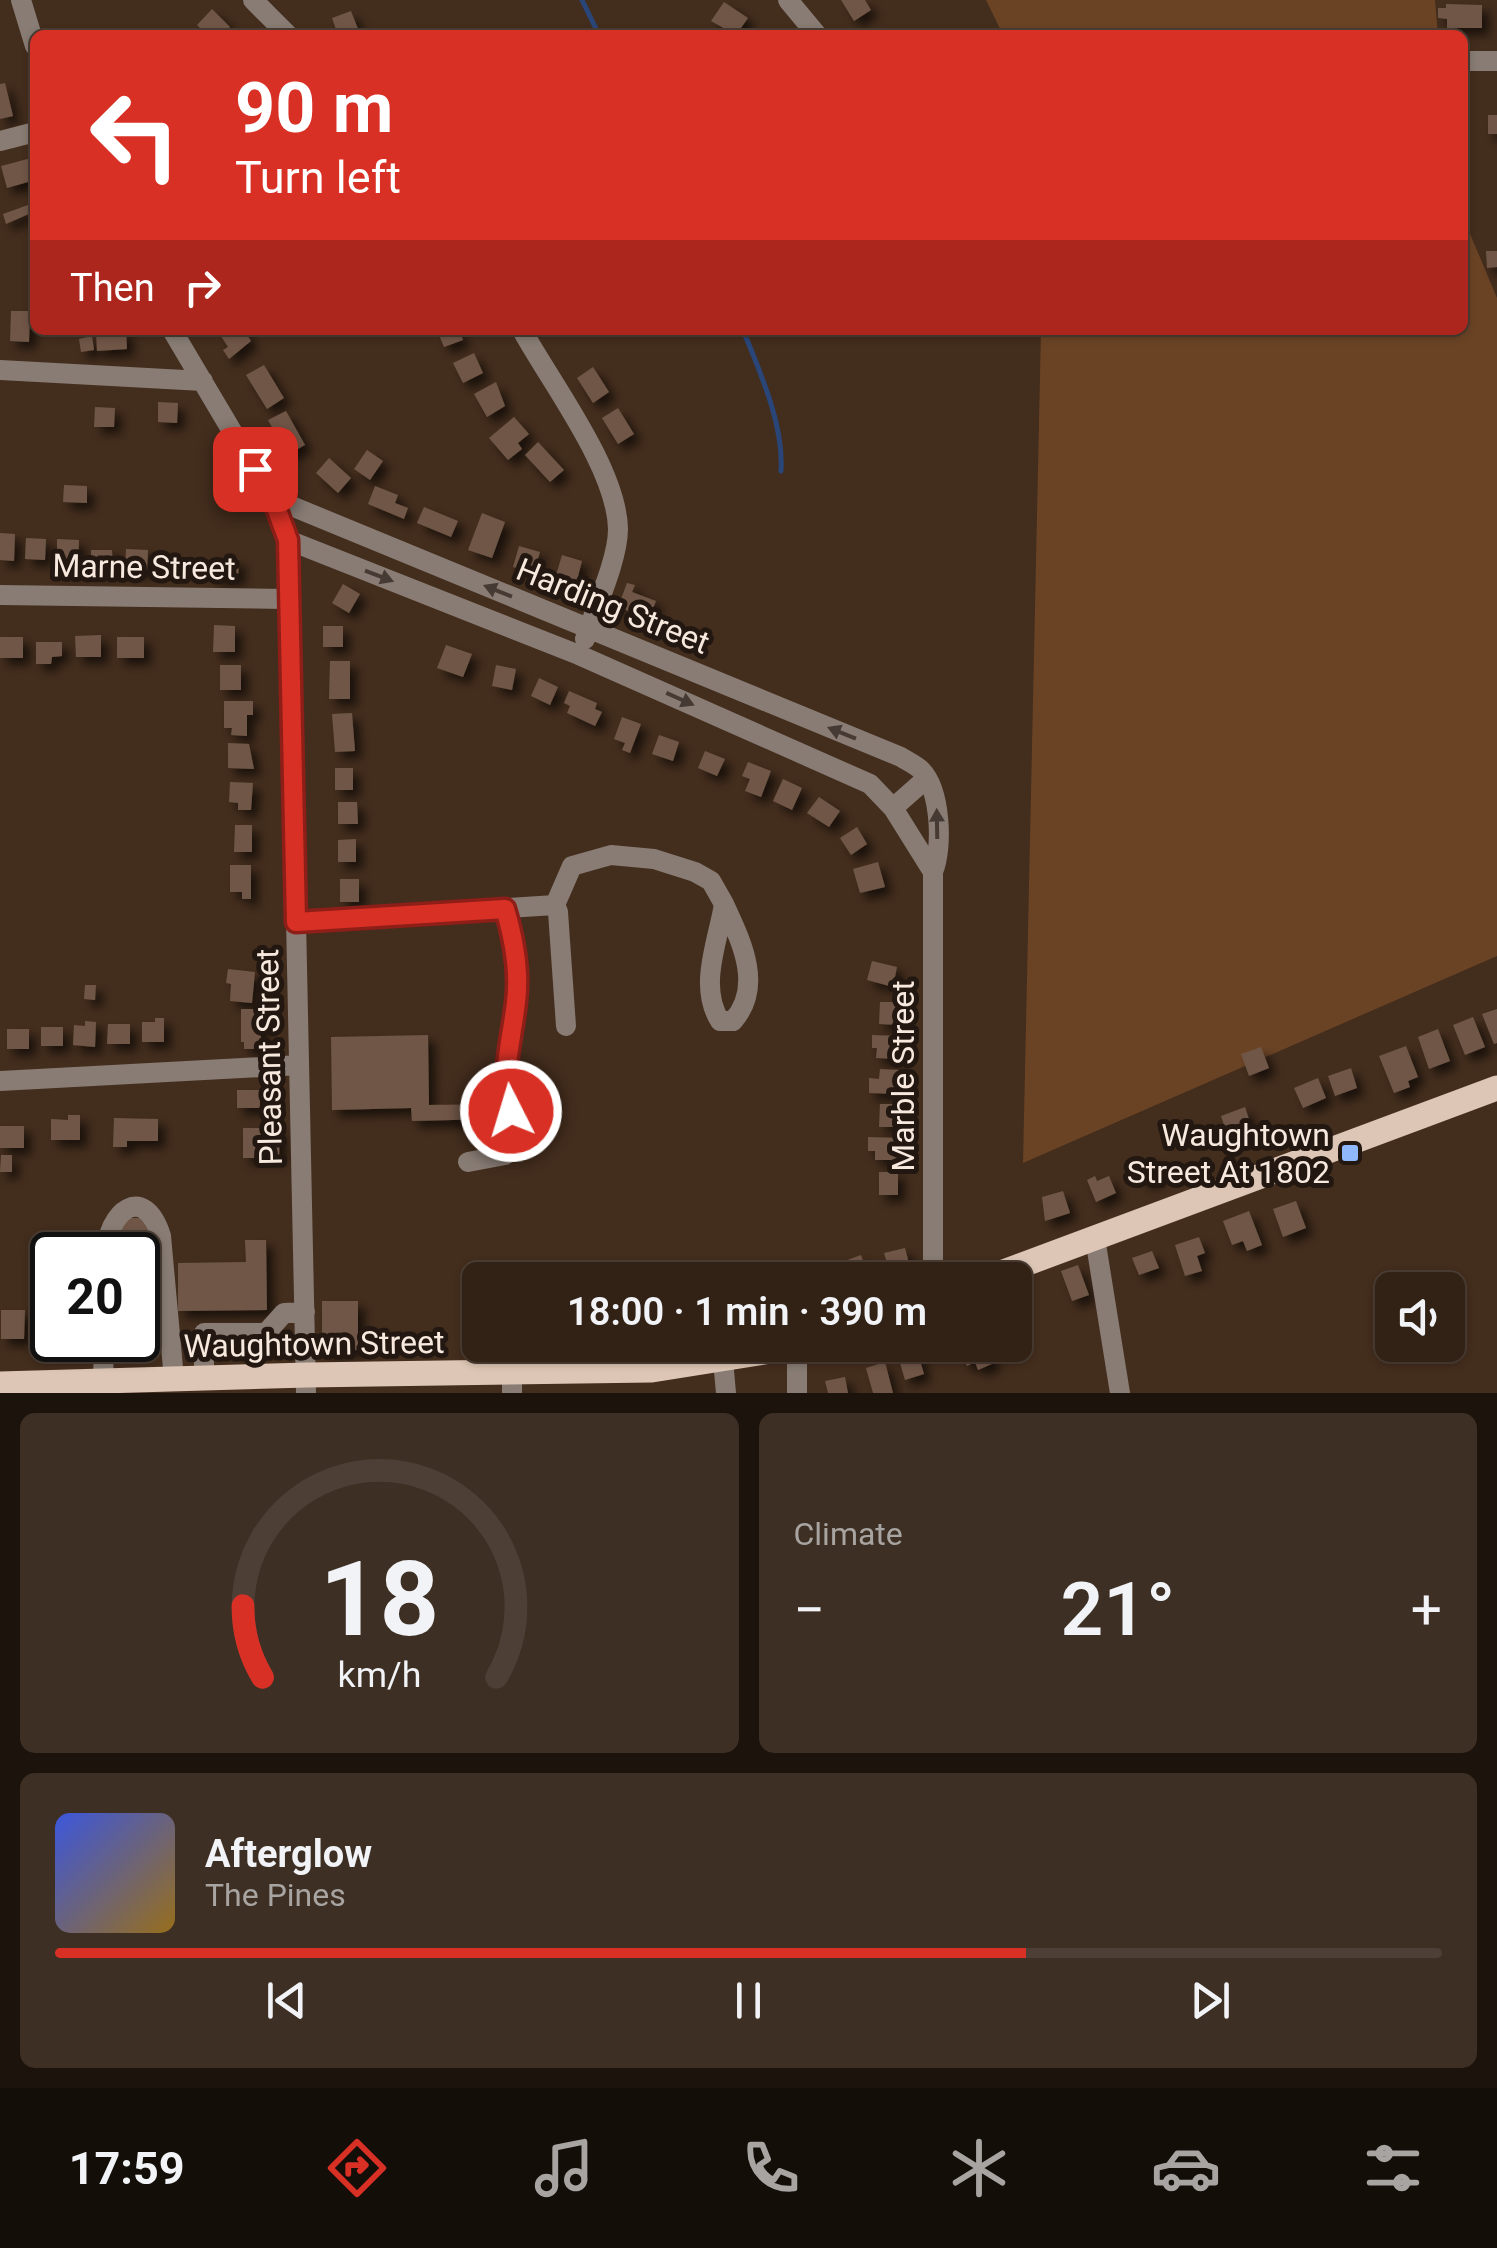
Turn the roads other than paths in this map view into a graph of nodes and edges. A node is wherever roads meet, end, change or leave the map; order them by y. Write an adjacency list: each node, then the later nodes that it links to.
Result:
1 (21, 0): 4 (street)
2 (253, 0): 5 (street)
3 (788, 0): 6 (street)
4 (30, 30)
5 (283, 30)
6 (813, 30)
7 (1468, 61): 8 (street)
8 (1497, 61)
9 (30, 133): 10 (street)
10 (0, 141)
11 (175, 335): 14 (street, Pleasant Street)
12 (525, 335): 19 (street)
13 (0, 370): 14 (street)
14 (204, 381): 15 (street, Pleasant Street)
15 (272, 498): 16 (street, Pleasant Street); 19 (street, Harding Street, one-way to 15)
16 (288, 540): 18 (street, Pleasant Street); 20 (street, Harding Street, one-way to 20)
17 (0, 595): 18 (street, Marne Street)
18 (287, 600): 27 (street, Pleasant Street)
19 (588, 628): 20 (street); 21 (street, Harding Street, one-way to 19)
20 (579, 655): 22 (street, Harding Street, one-way to 22)
21 (927, 778): 22 (street); 23 (street, Marble Street, one-way to 21)
22 (893, 808): 23 (street)
23 (933, 872): 35 (street, Marble Street)
24 (724, 904): 24 (street); 25 (street)
25 (555, 905): 26 (street); 28 (street)
26 (505, 909): 27 (street); 32 (street)
27 (296, 922): 29 (street, Pleasant Street)
28 (566, 1026)
29 (299, 1065): 30 (street); 37 (street, Pleasant Street)
30 (0, 1082)
31 (1497, 1088): 34 (main road)
32 (468, 1162)
33 (108, 1232): 43 (street)
34 (1095, 1238): 36 (main road); 50 (street)
35 (933, 1262)
36 (1030, 1262)
37 (305, 1312): 42 (street); 47 (street, Pleasant Street)
38 (104, 1362): 44 (street)
39 (709, 1362): 45 (main road, Waughtown Street)
40 (723, 1362): 48 (street)
41 (800, 1362): 49 (street)
42 (204, 1378): 43 (main road, Waughtown Street); 47 (main road, Waughtown Street)
43 (174, 1379): 44 (main road, Waughtown Street)
44 (104, 1381): 46 (main road, Waughtown Street)
45 (512, 1383): 47 (main road, Waughtown Street)
46 (0, 1384)
47 (306, 1384)
48 (726, 1393)
49 (797, 1393)
50 (1120, 1393)

